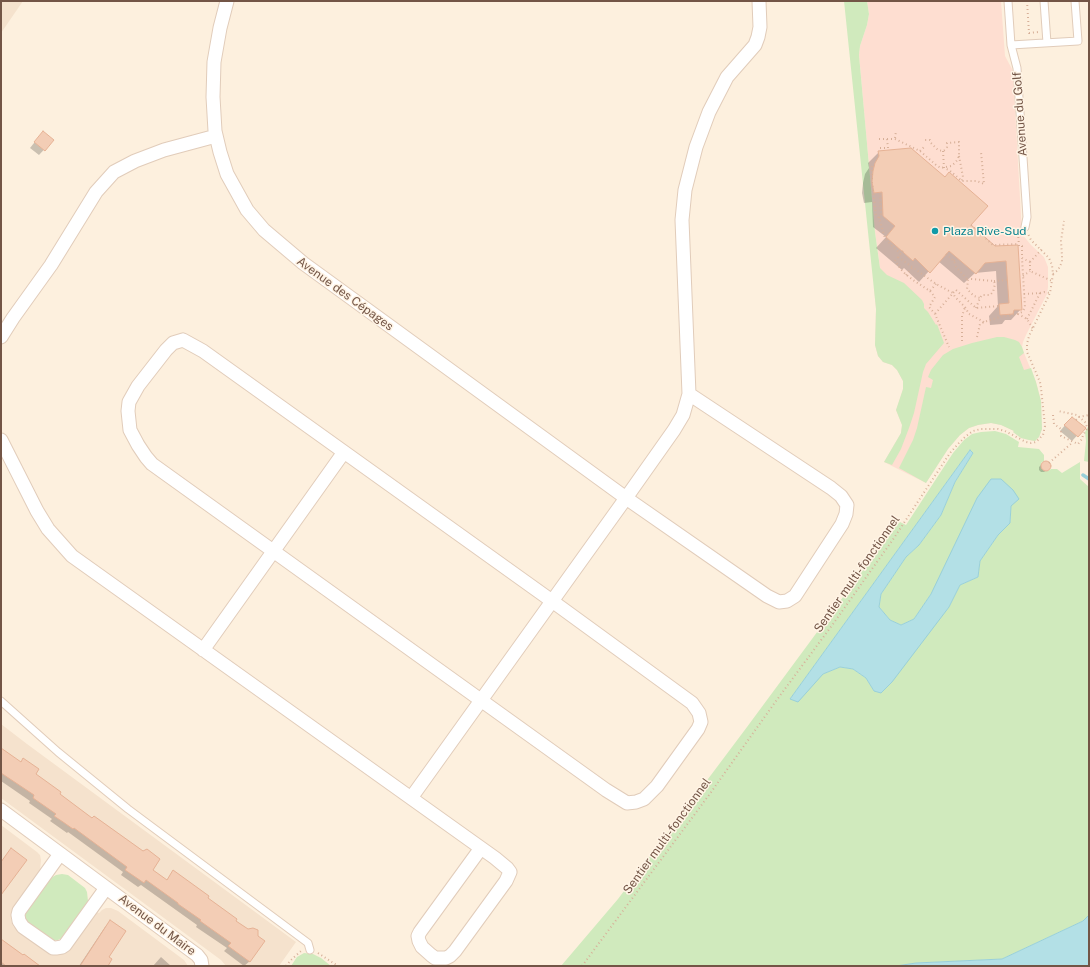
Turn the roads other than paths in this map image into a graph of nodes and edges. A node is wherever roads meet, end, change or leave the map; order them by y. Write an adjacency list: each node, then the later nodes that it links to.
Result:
1 (227, 1): 8 (street, Avenue des Cépages)
2 (759, 1): 11 (street)
3 (1008, 1): 7 (lane, Avenue du Golf)
4 (1044, 1): 6 (lane)
5 (1075, 1): 6 (lane)
6 (1047, 43): 7 (lane)
7 (1011, 45): 9 (lane, Avenue du Golf)
8 (216, 136): 10 (street); 14 (street, Avenue des Cépages)
9 (1027, 231)
10 (1, 338)
11 (688, 394): 14 (street); 14 (street, Avenue des Cépages)
12 (1, 440): 17 (street)
13 (344, 452): 15 (street); 15 (street); 16 (street)
14 (626, 498): 16 (street)
15 (274, 552): 17 (street); 19 (street)
16 (552, 601): 19 (street); 19 (street)
17 (203, 650): 20 (street)
18 (1, 700): 25 (lane)
19 (481, 700): 20 (street)
20 (411, 798): 22 (street)
21 (1, 810): 23 (street, Avenue du Maire)
22 (481, 848): 22 (street)
23 (60, 854): 24 (street, Avenue du Maire); 24 (street, Avenue du Maire)
24 (106, 888): 26 (street, Avenue du Maire)
25 (310, 950)
26 (202, 966)

